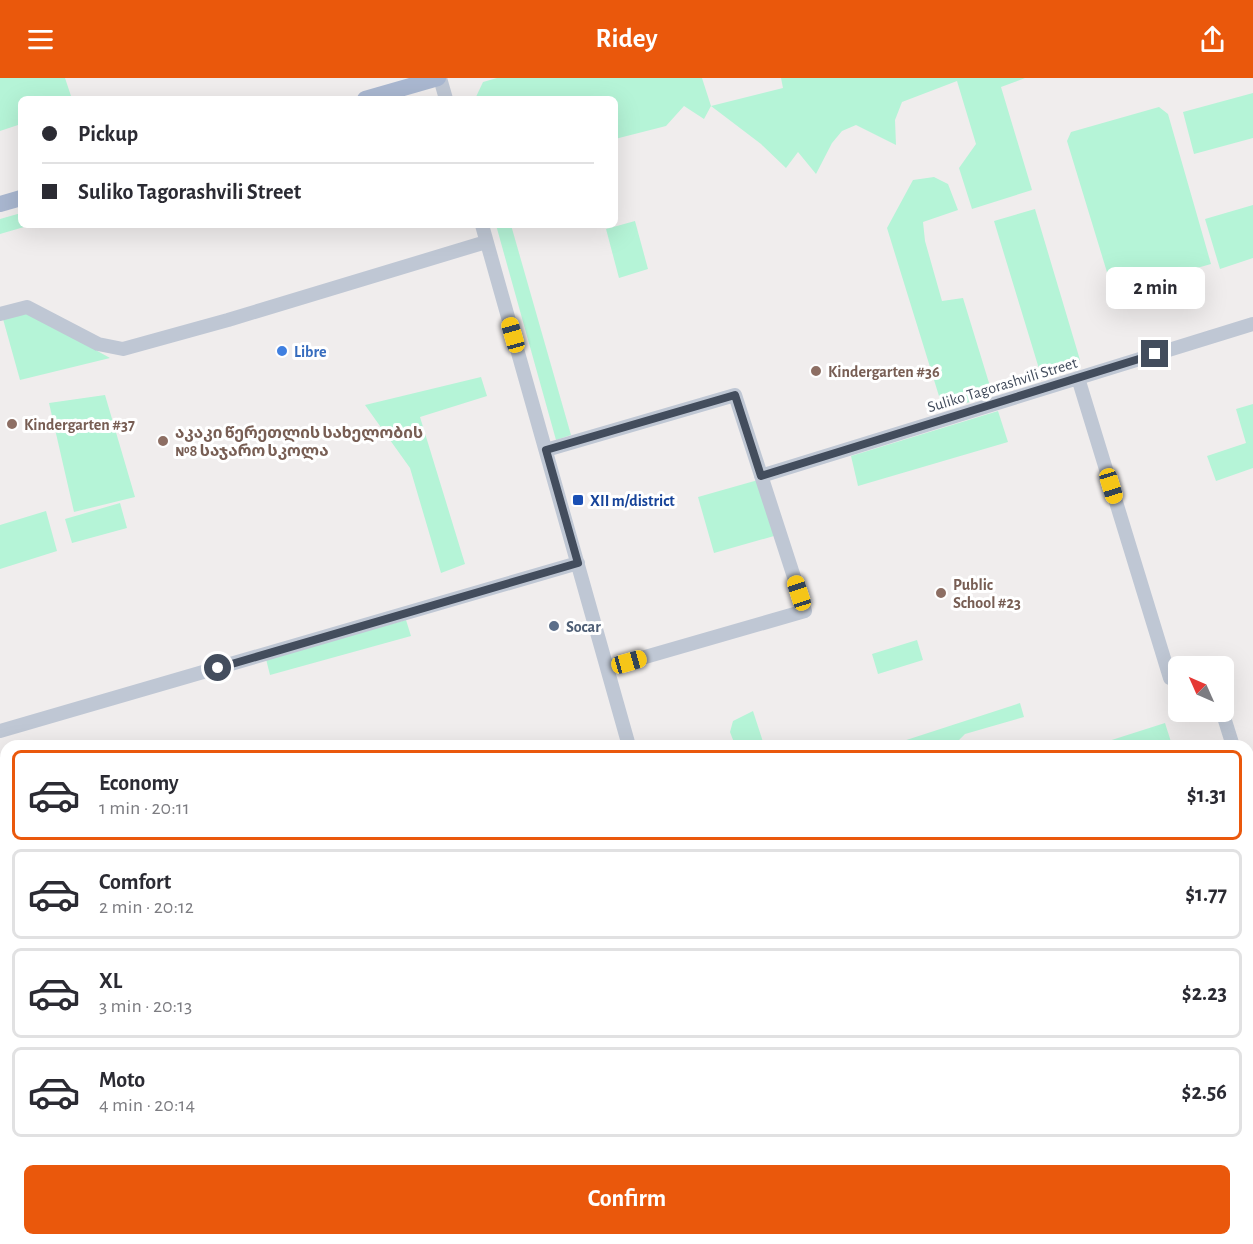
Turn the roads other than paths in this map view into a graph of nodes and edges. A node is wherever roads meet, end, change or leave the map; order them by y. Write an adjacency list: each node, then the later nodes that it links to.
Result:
1 (439, 78): 2 (main road); 3 (street)
2 (376, 96)
3 (445, 96)
4 (18, 199): 5 (main road)
5 (0, 204)
6 (483, 228): 7 (street)
7 (486, 242): 8 (street); 11 (street)
8 (0, 314)
9 (1253, 324): 10 (street, Suliko Tagorashvili Street)
10 (1078, 378): 12 (street, Suliko Tagorashvili Street); 15 (street)
11 (546, 450): 12 (street); 13 (street)
12 (761, 476): 14 (street)
13 (578, 563): 14 (street); 17 (street)
14 (607, 668): 18 (street)
15 (1168, 671)
16 (1225, 722): 19 (street)
17 (0, 731)
18 (627, 740)
19 (1231, 740)

